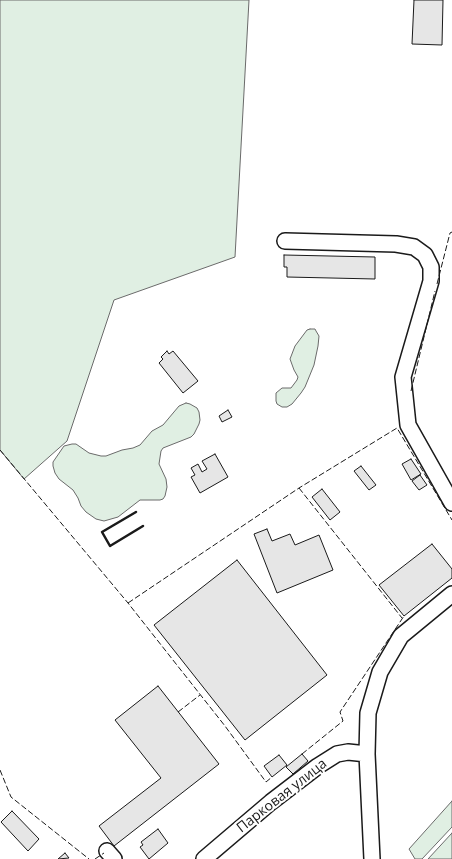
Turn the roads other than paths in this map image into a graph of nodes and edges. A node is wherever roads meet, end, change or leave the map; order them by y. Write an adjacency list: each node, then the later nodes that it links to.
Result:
1 (285, 241): 2 (street)
2 (452, 503)
3 (452, 594): 4 (street)
4 (367, 754): 5 (street, Парковая улица); 6 (street)
5 (204, 859)
6 (372, 859)

